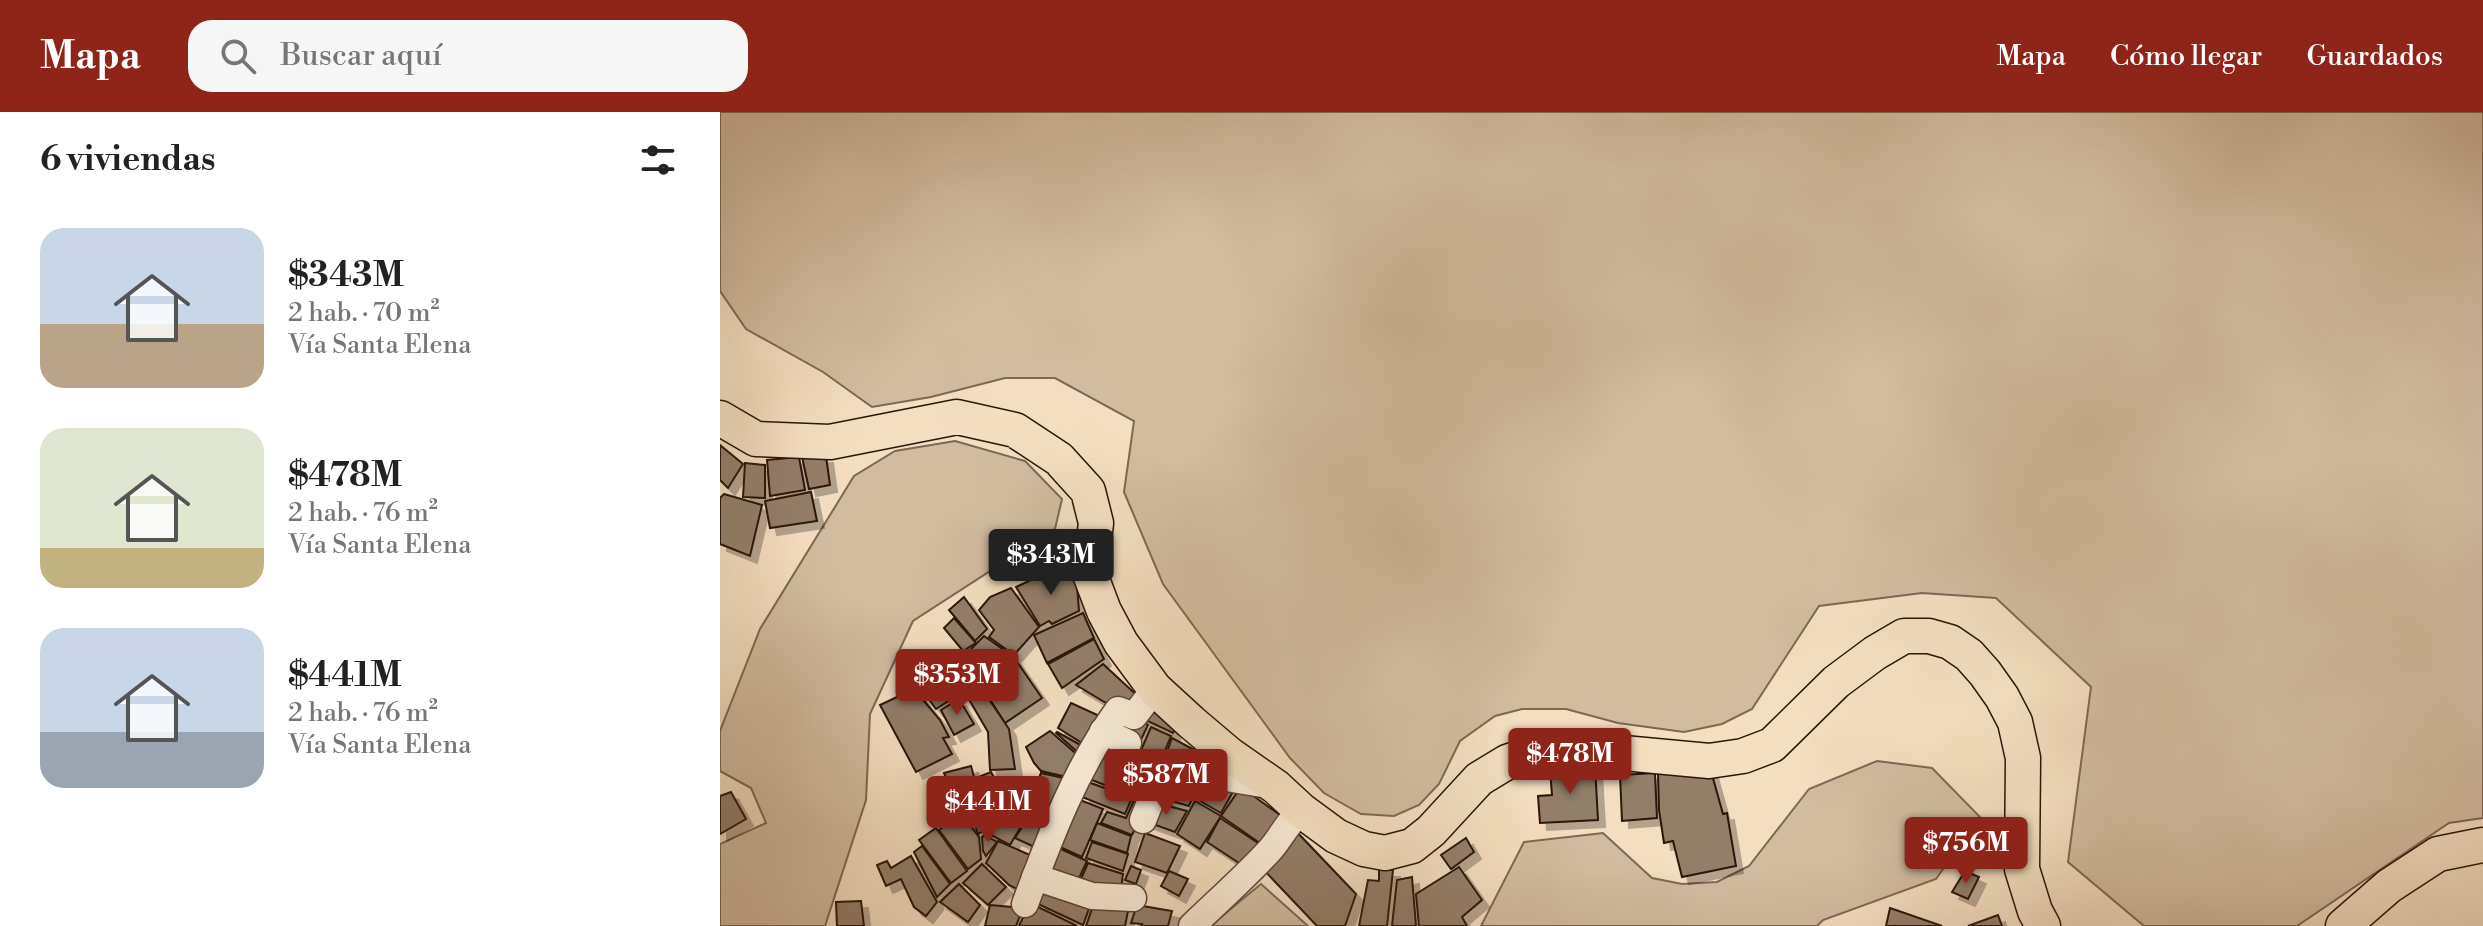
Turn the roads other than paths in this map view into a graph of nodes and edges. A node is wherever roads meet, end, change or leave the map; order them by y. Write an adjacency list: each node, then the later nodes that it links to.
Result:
1 (720, 418): 2 (main road)
2 (1155, 689): 3 (street); 5 (main road)
3 (1103, 731): 4 (street); 9 (street)
4 (1128, 743)
5 (1276, 787): 6 (main road); 7 (street)
6 (1302, 811): 12 (street); 13 (main road)
7 (1143, 820)
8 (2483, 845): 14 (main road)
9 (1035, 877): 10 (street); 11 (street)
10 (1133, 898)
11 (1025, 904)
12 (1192, 926)
13 (2043, 926)
14 (2343, 926)

